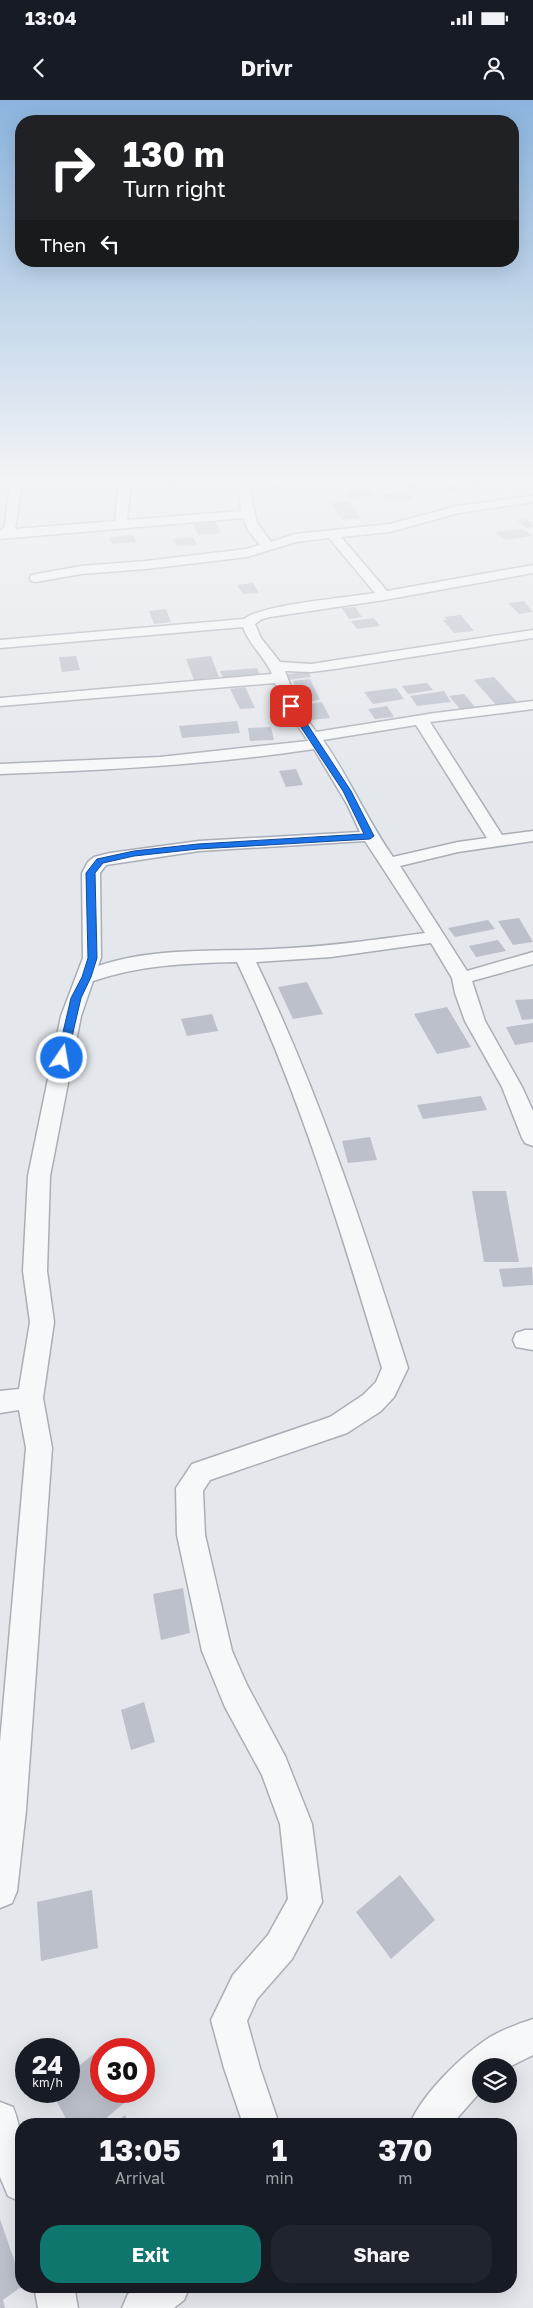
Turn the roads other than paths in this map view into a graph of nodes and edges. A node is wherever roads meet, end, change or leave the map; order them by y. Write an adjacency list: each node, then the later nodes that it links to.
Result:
1 (375, 585): 3 (street)
2 (444, 585): 3 (street)
3 (384, 596): 4 (street)
4 (248, 623): 6 (street); 7 (street)
5 (533, 634): 7 (street)
6 (0, 644)
7 (278, 672): 8 (street); 11 (street)
8 (0, 702)
9 (533, 705): 10 (street)
10 (420, 720): 11 (street); 15 (street)
11 (315, 740): 12 (street); 13 (street)
12 (0, 770)
13 (370, 836): 16 (street); 20 (street)
14 (533, 836): 15 (street)
15 (497, 841): 16 (street)
16 (390, 863): 17 (street)
17 (436, 937): 18 (street); 21 (street)
18 (244, 957): 20 (street); 29 (street)
19 (533, 958): 21 (street)
20 (86, 977): 24 (street)
21 (462, 978): 22 (street)
22 (523, 1088): 23 (street)
23 (533, 1138)
24 (30, 1398): 25 (street); 26 (street)
25 (0, 1402)
26 (5, 1810): 27 (street)
27 (0, 1891)
28 (533, 2038): 30 (street)
29 (259, 2118)
30 (433, 2118)
31 (0, 2120): 32 (street)
32 (15, 2168)
33 (55, 2293): 35 (street)
34 (161, 2293): 36 (street)
35 (58, 2308)
36 (142, 2308)

